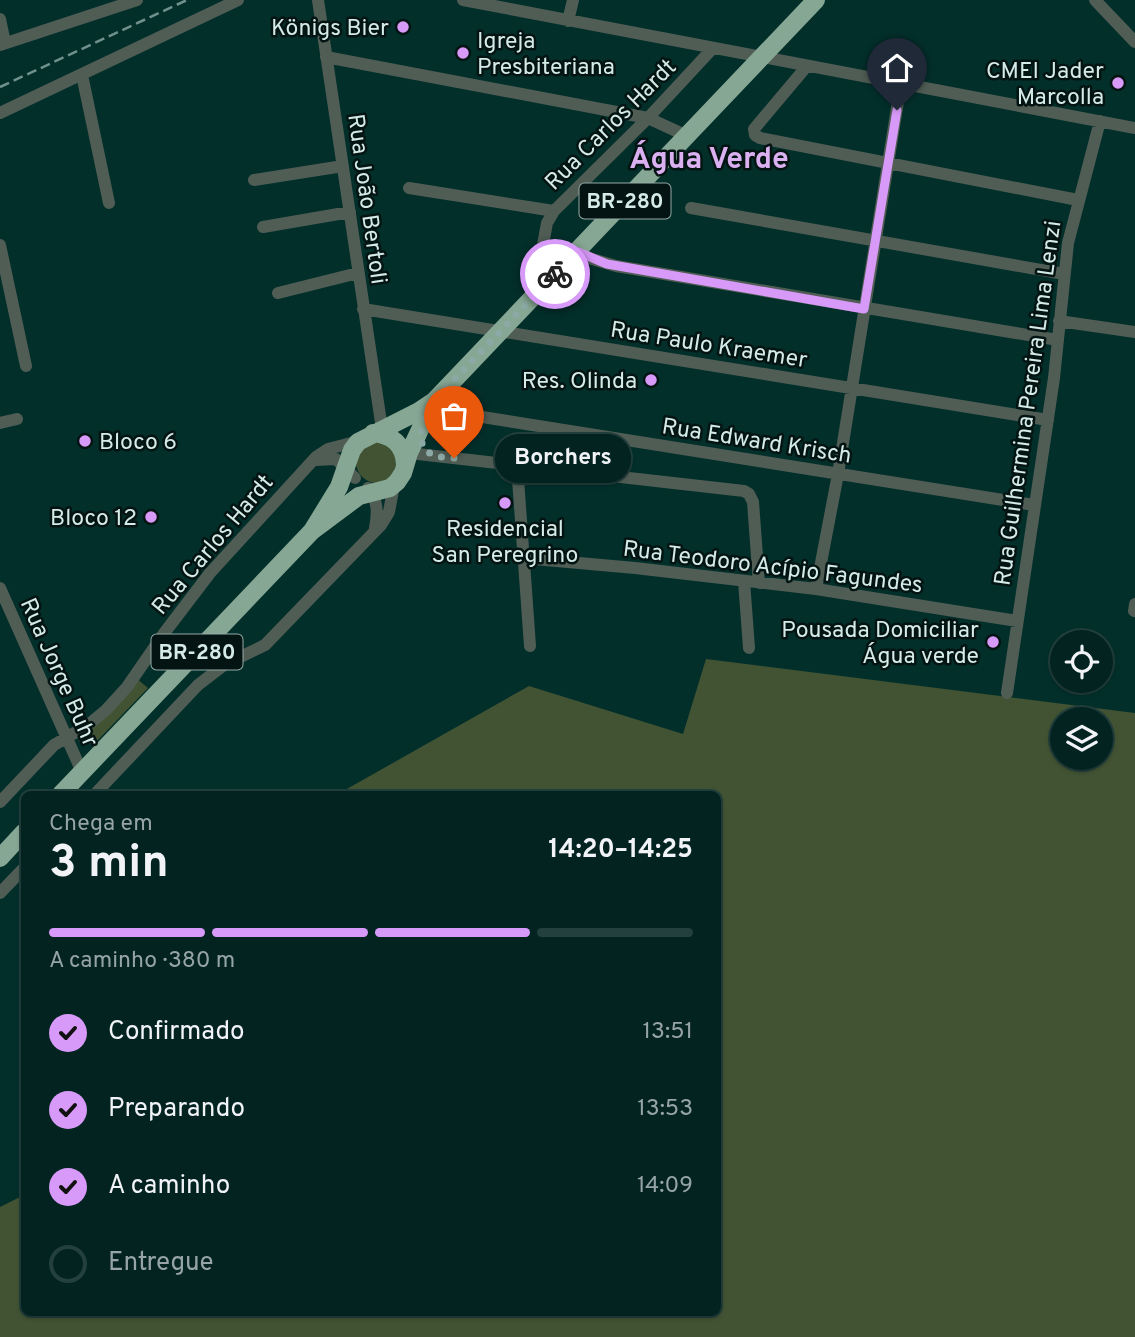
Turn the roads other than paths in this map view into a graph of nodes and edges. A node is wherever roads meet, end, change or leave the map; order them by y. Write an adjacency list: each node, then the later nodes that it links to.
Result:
1 (137, 0): 12 (street)
2 (238, 0): 8 (street)
3 (318, 0): 14 (street, Rua João Bertoli)
4 (463, 0): 10 (street)
5 (573, 0): 10 (street)
6 (816, 0): 15 (highway, BR-280)
7 (1095, 0): 11 (street)
8 (212, 6): 17 (street)
9 (0, 19): 12 (street)
10 (568, 21): 13 (street)
11 (1135, 42)
12 (3, 44)
13 (713, 48): 15 (street); 20 (street, Rua Carlos Hardt)
14 (326, 57): 20 (street); 25 (street, Rua João Bertoli)
15 (762, 57): 16 (street); 23 (highway, BR-280)
16 (807, 66): 18 (street); 24 (street)
17 (82, 75): 19 (street); 29 (street)
18 (901, 83): 21 (street); 24 (street)
19 (0, 113)
20 (648, 118): 23 (street); 31 (street, Rua Carlos Hardt)
21 (1100, 121): 22 (street); 28 (street, Rua Guilhermina Pereira Lima Lenzi)
22 (1135, 128)
23 (687, 136): 36 (highway, BR-280)
24 (888, 163): 28 (street); 34 (street)
25 (343, 166): 26 (street); 32 (street, Rua João Bertoli)
26 (254, 180)
27 (409, 188): 31 (street)
28 (1078, 200): 38 (street, Rua Guilhermina Pereira Lima Lenzi)
29 (109, 203)
30 (691, 208): 34 (street)
31 (554, 211): 37 (street, Rua Carlos Hardt)
32 (350, 212): 33 (street); 39 (street, Rua João Bertoli)
33 (263, 227)
34 (876, 241): 38 (street); 42 (street)
35 (0, 245): 47 (street)
36 (578, 252): 37 (highway, BR-280); 42 (street)
37 (559, 270): 44 (highway, BR-280)
38 (1064, 274): 43 (street, Rua Guilhermina Pereira Lima Lenzi)
39 (359, 275): 40 (street); 41 (street, Rua João Bertoli)
40 (278, 296)
41 (363, 309): 44 (street, Rua Paulo Kraemer); 50 (street, Rua João Bertoli)
42 (864, 309): 46 (street); 48 (street)
43 (1059, 321): 45 (street); 46 (street, Rua Guilhermina Pereira Lima Lenzi)
44 (500, 331): 48 (street, Rua Paulo Kraemer); 49 (highway, BR-280)
45 (1135, 332)
46 (1058, 340): 53 (street, Rua Guilhermina Pereira Lima Lenzi)
47 (26, 366)
48 (852, 388): 53 (street, Rua Paulo Kraemer); 60 (street)
49 (433, 402): 52 (highway, BR-280); 60 (street, Rua Edward Krisch)
50 (379, 404): 52 (street); 55 (street, Rua João Bertoli)
51 (17, 419): 54 (street)
52 (415, 420): 55 (highway, BR-280); 56 (highway, BR-280); 57 (street)
53 (1048, 420): 62 (street, Rua Guilhermina Pereira Lima Lenzi)
54 (0, 424)
55 (375, 434): 56 (highway); 58 (street, Rua Carlos Hardt); 61 (highway, BR-280)
56 (405, 455): 57 (street); 61 (highway, BR-280)
57 (433, 456): 59 (street)
58 (312, 461): 61 (street); 77 (street, Rua Carlos Hardt)
59 (517, 465): 65 (street); 67 (street)
60 (838, 474): 62 (street, Rua Edward Krisch); 69 (street)
61 (366, 480): 63 (highway, BR-280); 63 (highway, BR-280); 64 (street); 64 (street)
62 (1034, 505): 73 (street, Rua Guilhermina Pereira Lima Lenzi)
63 (312, 531): 78 (highway, BR-280)
64 (374, 532): 80 (street)
65 (523, 558): 66 (street, Rua Teodoro Acípio Fagundes); 74 (street)
66 (744, 581): 67 (street, Rua Teodoro Acípio Fagundes); 75 (street)
67 (760, 583): 69 (street, Rua Teodoro Acípio Fagundes)
68 (0, 588): 71 (street, Rua Jorge Buhr)
69 (816, 589): 73 (street, Rua Teodoro Acípio Fagundes)
70 (1135, 604): 72 (street)
71 (4, 607): 77 (street, Rua Jorge Buhr)
72 (1134, 611)
73 (1017, 621): 76 (street, Rua Guilhermina Pereira Lima Lenzi)
74 (530, 646)
75 (750, 648)
76 (1007, 693)
77 (67, 736): 78 (street, Rua Jorge Buhr); 81 (street, Rua Carlos Hardt)
78 (82, 772): 79 (highway, BR-280)
79 (64, 791)
80 (98, 791)
81 (0, 802)
82 (21, 835): 83 (highway)
83 (0, 858)
84 (21, 870): 85 (street)
85 (0, 893)

